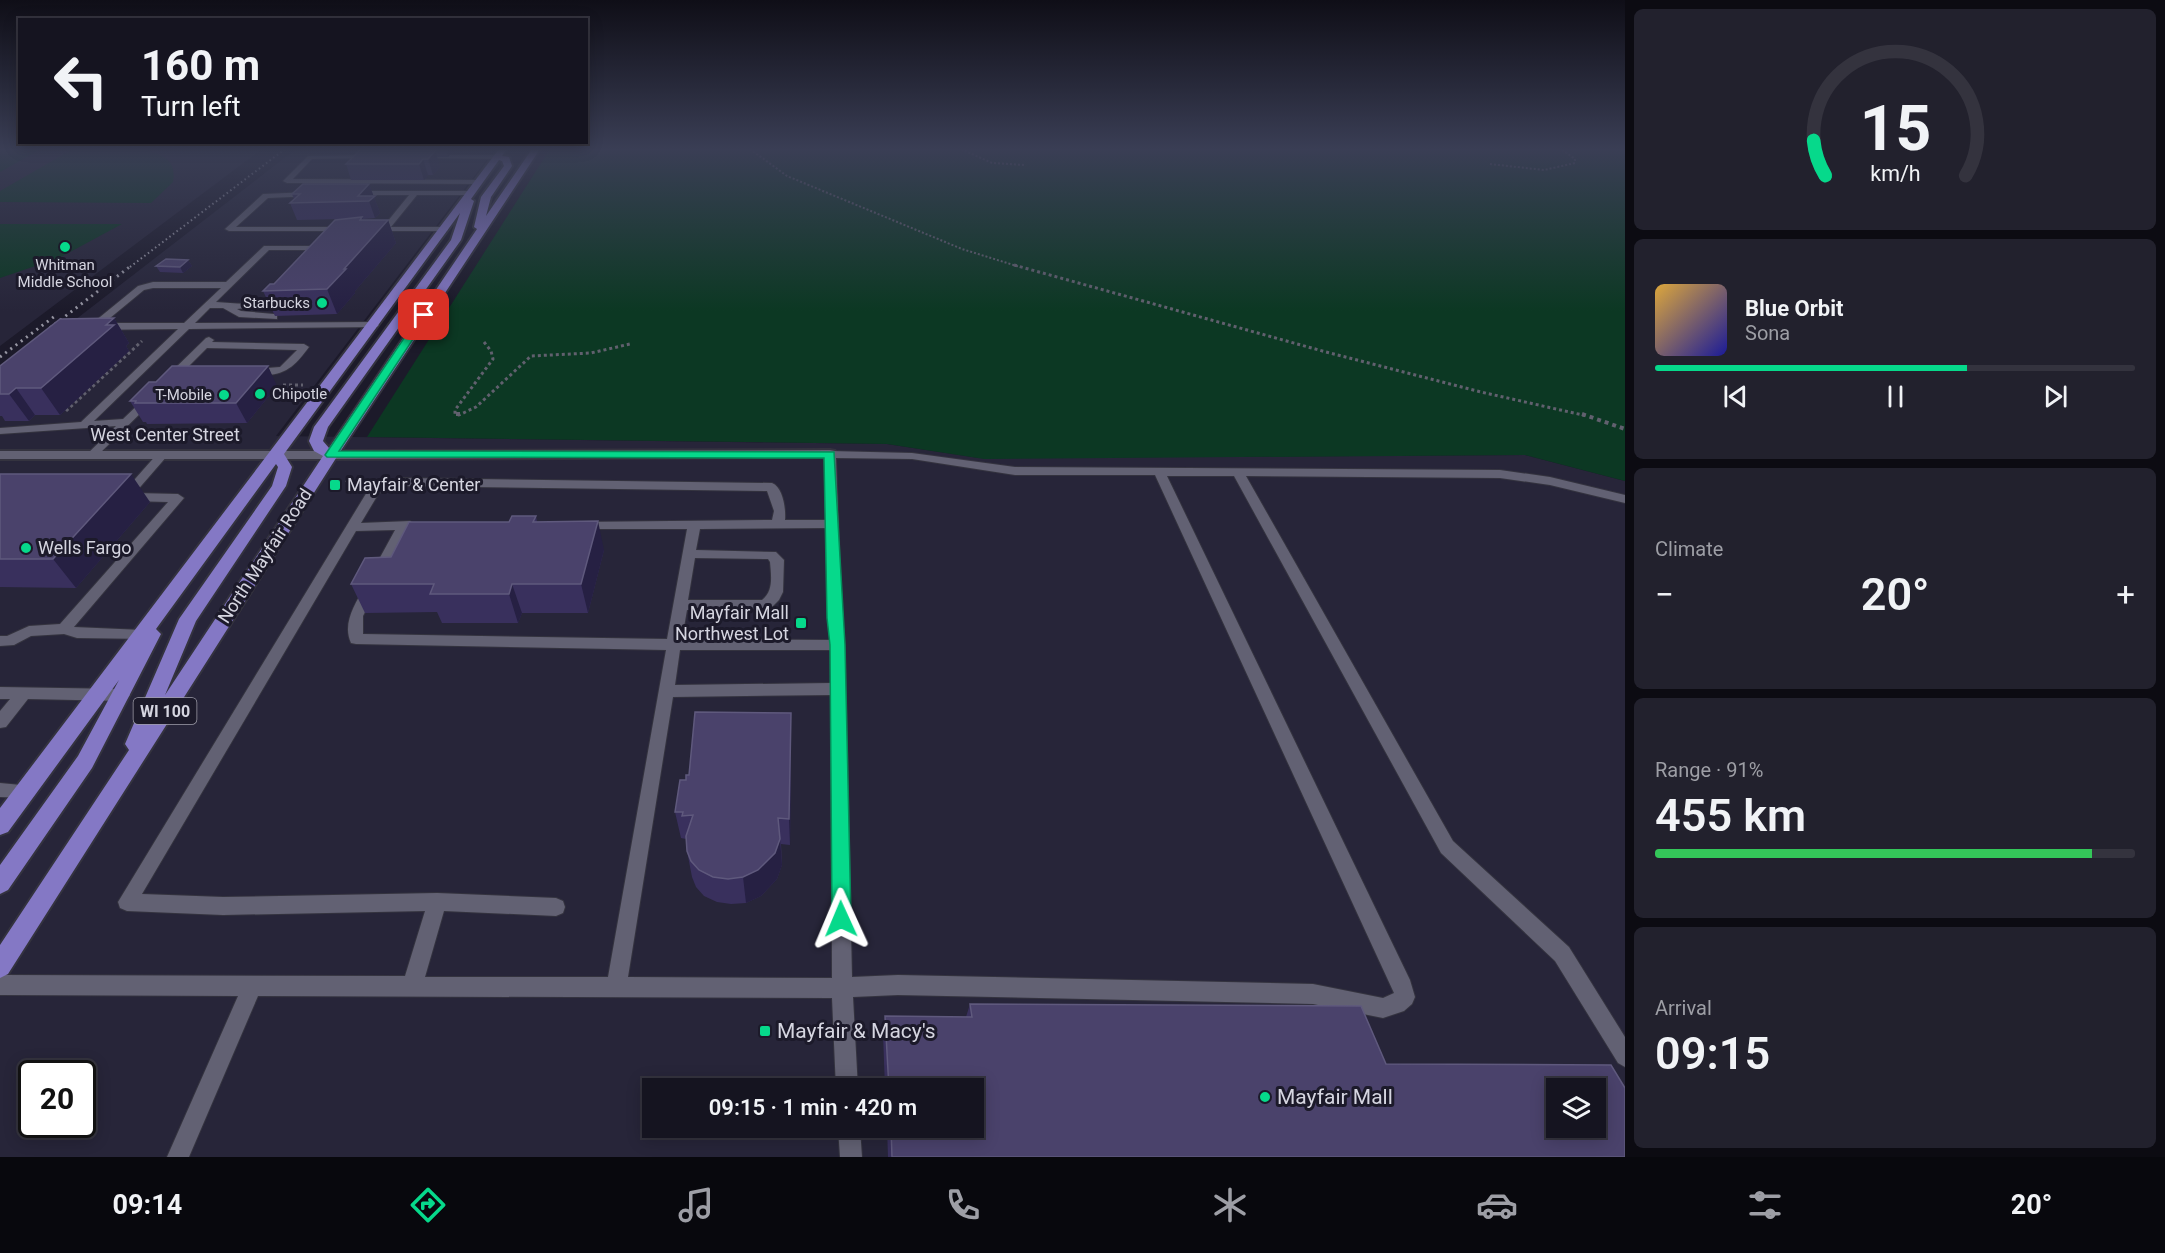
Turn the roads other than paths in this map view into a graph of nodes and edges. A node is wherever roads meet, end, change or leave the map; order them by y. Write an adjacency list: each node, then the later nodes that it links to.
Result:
1 (258, 203): 7 (lane)
2 (407, 203): 9 (lane)
3 (464, 203): 10 (main road)
4 (468, 203): 33 (main road)
5 (485, 203): 11 (main road)
6 (499, 203): 11 (main road, North Mayfair Road / WI 100)
7 (350, 229)
8 (361, 229): 9 (lane)
9 (385, 229): 10 (lane)
10 (444, 229): 18 (main road)
11 (477, 237): 33 (main road, North Mayfair Road / WI 100)
12 (317, 259): 13 (lane)
13 (229, 285): 15 (lane); 19 (lane)
14 (292, 285): 16 (lane)
15 (208, 305): 16 (lane); 20 (lane)
16 (225, 305): 17 (lane)
17 (312, 325): 18 (lane); 21 (lane)
18 (374, 325): 28 (main road)
19 (94, 326): 20 (lane); 22 (lane)
20 (188, 326): 21 (lane); 26 (lane)
21 (224, 326): 23 (lane)
22 (81, 337)
23 (205, 345): 24 (lane); 25 (lane)
24 (246, 372)
25 (126, 422): 26 (lane); 31 (lane)
26 (84, 425): 27 (lane)
27 (0, 431)
28 (278, 454): 32 (street, West Center Street); 33 (street, West Center Street); 45 (main road); 59 (main road)
29 (830, 454): 33 (street, West Center Street); 34 (lane); 42 (lane)
30 (0, 455): 31 (street, West Center Street)
31 (92, 455): 32 (street, West Center Street)
32 (162, 455): 47 (lane)
33 (331, 455): 59 (main road, North Mayfair Road / WI 100)
34 (1159, 471): 35 (lane); 71 (lane)
35 (1238, 472): 36 (lane); 72 (lane)
36 (1625, 499)
37 (694, 524): 38 (lane); 41 (lane); 44 (lane)
38 (778, 524): 42 (lane); 43 (lane)
39 (404, 525): 40 (lane); 43 (lane); 50 (lane)
40 (427, 525)
41 (566, 525)
42 (831, 525): 51 (lane)
43 (352, 527): 64 (lane)
44 (688, 554): 46 (lane); 46 (lane)
45 (170, 598): 48 (main road); 57 (main road)
46 (680, 605): 50 (lane)
47 (63, 629): 48 (lane); 49 (lane)
48 (143, 635): 56 (main road)
49 (0, 641)
50 (674, 644): 51 (lane); 53 (lane)
51 (838, 645): 52 (lane)
52 (838, 689): 53 (lane); 71 (lane)
53 (666, 692): 70 (lane)
54 (0, 693): 55 (lane)
55 (24, 693): 56 (lane); 58 (lane)
56 (98, 694): 57 (lane); 61 (main road)
57 (122, 695): 63 (main road)
58 (0, 722)
59 (117, 786): 66 (main road, North Mayfair Road / WI 100)
60 (0, 790): 61 (lane)
61 (26, 791): 62 (main road)
62 (0, 825)
63 (0, 883)
64 (437, 902): 65 (lane); 69 (lane)
65 (556, 907)
66 (0, 966)
67 (0, 986): 68 (lane)
68 (252, 986): 69 (lane); 75 (lane)
69 (412, 987): 70 (lane)
70 (616, 988): 71 (lane)
71 (842, 988): 73 (lane)
72 (1625, 1056)
73 (846, 1078)
74 (849, 1138): 76 (lane)
75 (178, 1157)
76 (850, 1157)

